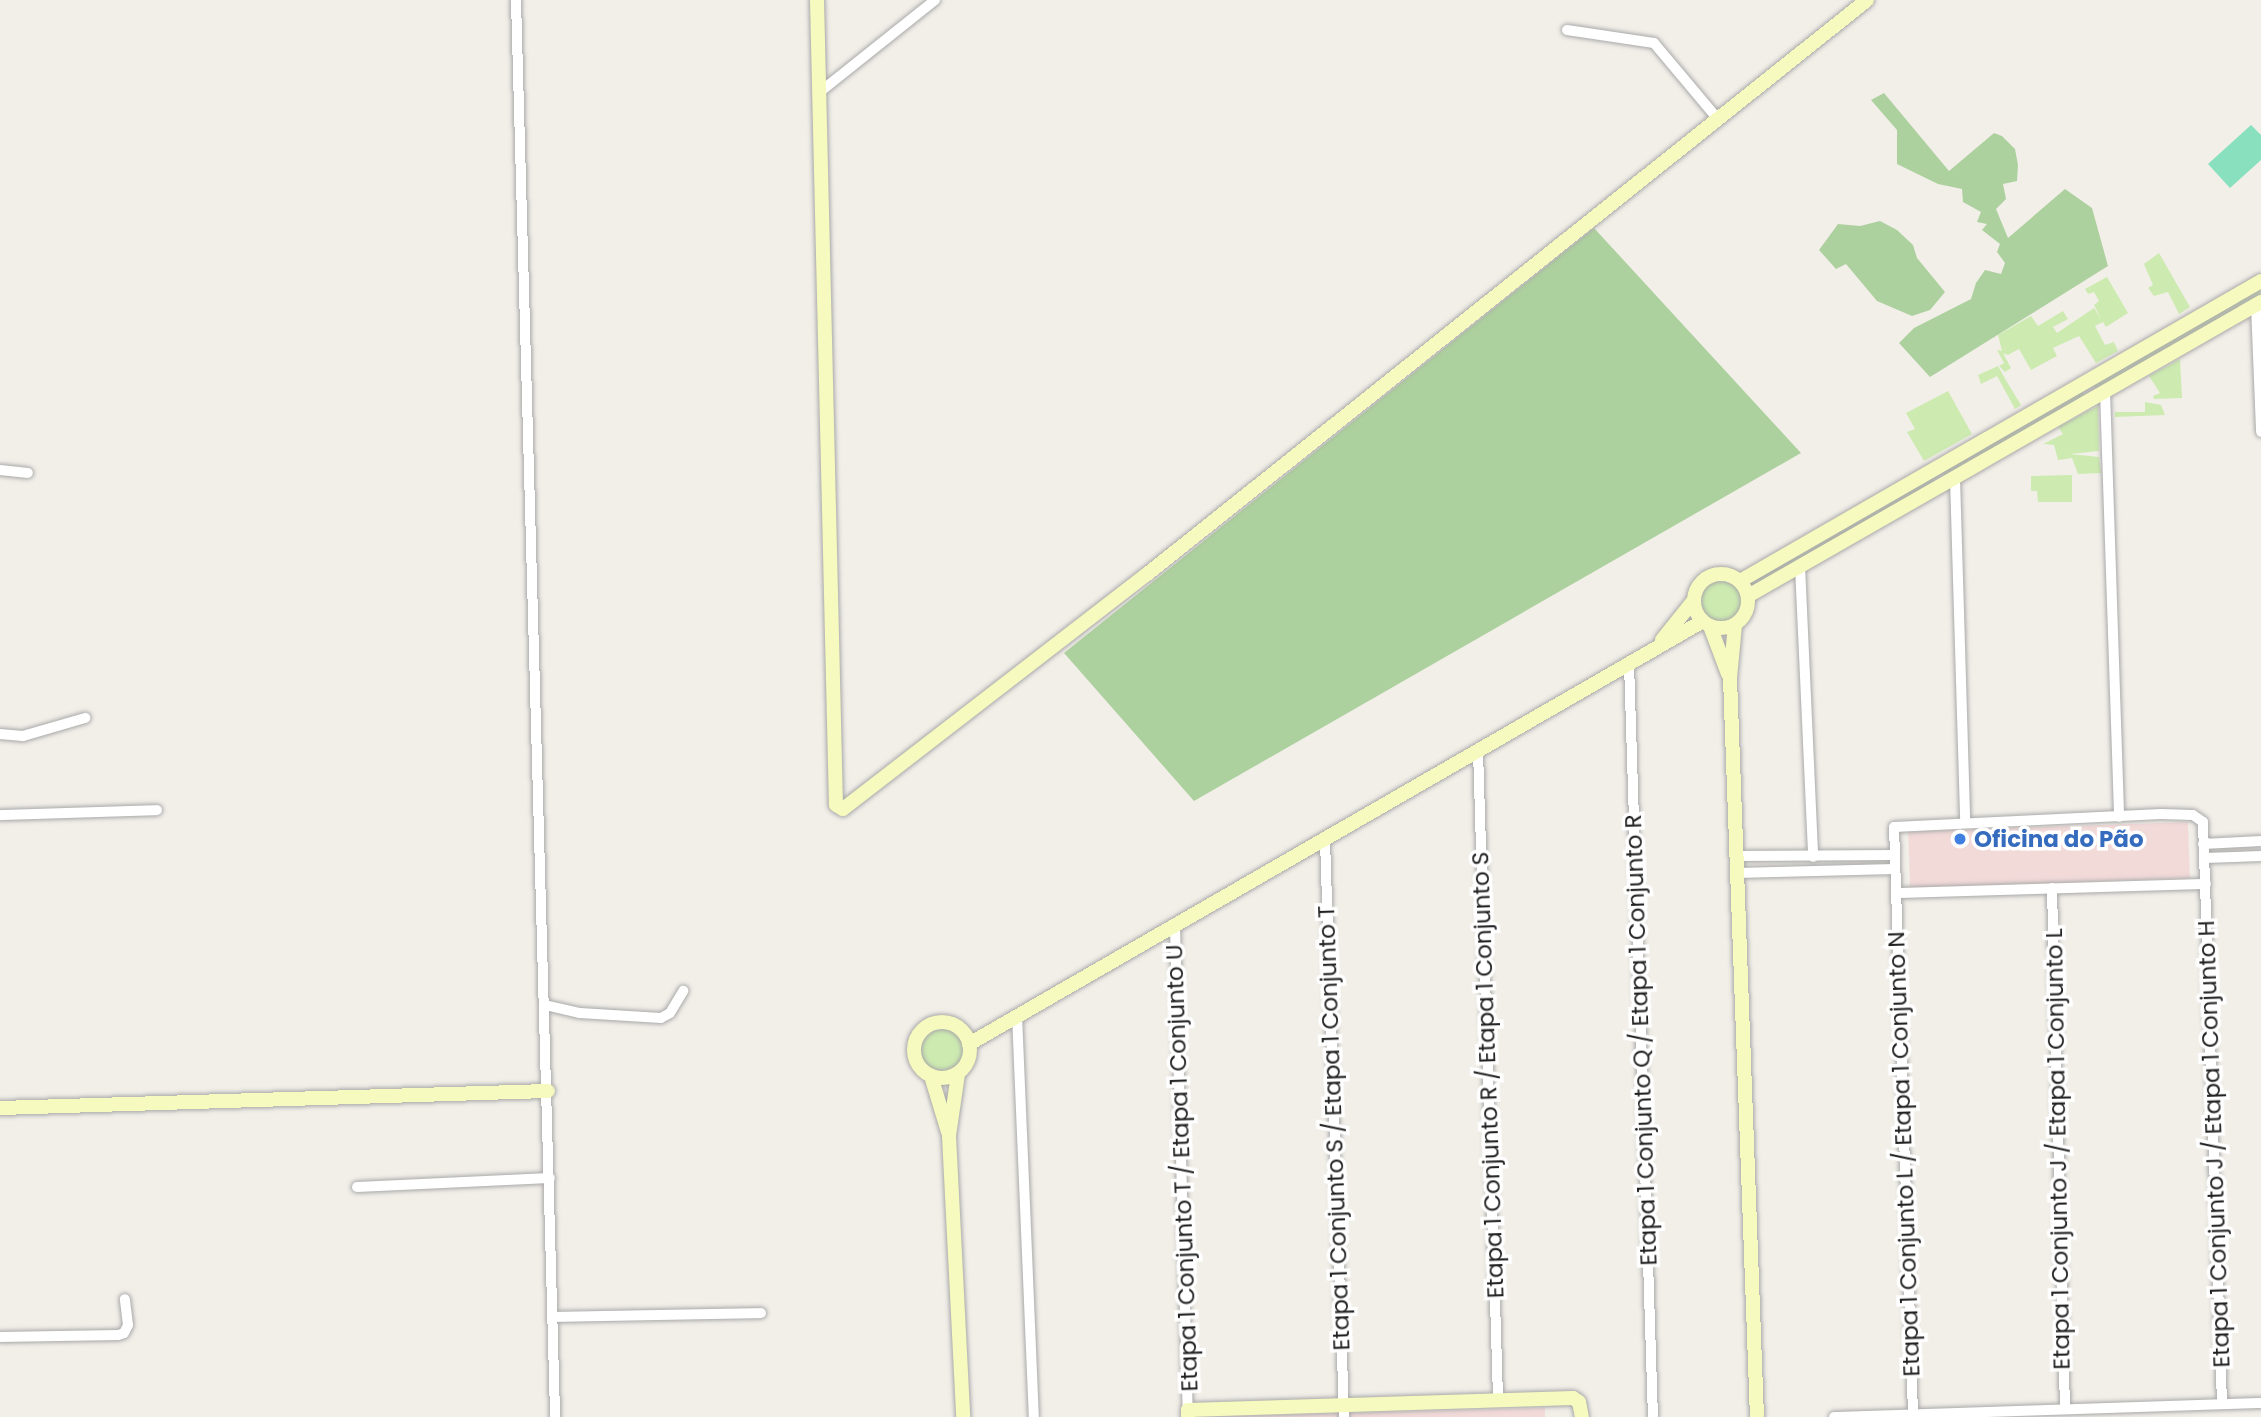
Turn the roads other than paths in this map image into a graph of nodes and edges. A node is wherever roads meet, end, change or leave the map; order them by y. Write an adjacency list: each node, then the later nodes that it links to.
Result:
1 (516, 0): 47 (street)
2 (817, 0): 6 (street)
3 (935, 0): 6 (street)
4 (1867, 0): 7 (street)
5 (1567, 30): 7 (street)
6 (821, 91): 7 (street)
7 (1717, 118)
8 (2261, 281): 10 (street)
9 (2258, 304): 10 (street); 11 (street)
10 (2094, 391): 13 (street); 15 (street); 30 (street)
11 (2261, 432)
12 (0, 470): 14 (street)
13 (1934, 470): 15 (street); 17 (street)
14 (28, 473)
15 (1949, 482): 16 (street); 31 (street)
16 (1801, 566): 18 (street); 38 (street)
17 (1740, 581): 18 (street); 19 (street)
18 (1748, 596): 21 (street)
19 (1694, 600): 20 (street); 22 (street)
20 (1706, 623): 21 (street); 22 (street); 24 (street)
21 (1735, 625): 24 (street)
22 (1659, 644): 23 (street)
23 (1629, 663): 27 (street); 74 (street, Etapa 1 Conjunto Q / Etapa 1 Conjunto R)
24 (1730, 678): 36 (street)
25 (85, 718): 26 (street)
26 (0, 734)
27 (1478, 750): 32 (street); 61 (street, Etapa 1 Conjunto R / Etapa 1 Conjunto S)
28 (157, 810): 29 (street)
29 (0, 815)
30 (2119, 817): 31 (street); 34 (street, Etapa 1 Conjunto J / Etapa 1 Conjunto H)
31 (1965, 823): 35 (street, Etapa 1 Conjunto L / Etapa 1 Conjunto N)
32 (1325, 840): 45 (street); 65 (street, Etapa 1 Conjunto S / Etapa 1 Conjunto T)
33 (2261, 841): 34 (street)
34 (2203, 844): 39 (street, Etapa 1 Conjunto J / Etapa 1 Conjunto H)
35 (1894, 855): 38 (street); 40 (street, Etapa 1 Conjunto L / Etapa 1 Conjunto N)
36 (1736, 856): 38 (street); 41 (street)
37 (2261, 856): 39 (street)
38 (1813, 857)
39 (2204, 858): 42 (street, Etapa 1 Conjunto J / Etapa 1 Conjunto H)
40 (1895, 869): 41 (street); 44 (street, Etapa 1 Conjunto L / Etapa 1 Conjunto N)
41 (1736, 873): 75 (street)
42 (2206, 884): 43 (street); 63 (street, Etapa 1 Conjunto J / Etapa 1 Conjunto H)
43 (2052, 888): 44 (street); 64 (street, Etapa 1 Conjunto J / Etapa 1 Conjunto L)
44 (1896, 893): 68 (street, Etapa 1 Conjunto L / Etapa 1 Conjunto N)
45 (1175, 926): 48 (street); 67 (street, Etapa 1 Conjunto T / Etapa 1 Conjunto U)
46 (683, 991): 47 (street)
47 (545, 1005): 52 (street)
48 (1017, 1016): 49 (street); 72 (street)
49 (969, 1044): 50 (street); 51 (street)
50 (958, 1073): 51 (street); 54 (street)
51 (931, 1076): 54 (street)
52 (548, 1091): 53 (street); 55 (street)
53 (0, 1108)
54 (949, 1136): 71 (street)
55 (550, 1178): 56 (street); 59 (street)
56 (356, 1187)
57 (125, 1299): 60 (street)
58 (761, 1313): 59 (street)
59 (555, 1317): 70 (street)
60 (0, 1337)
61 (1498, 1399): 65 (street); 73 (street)
62 (2261, 1403): 63 (street)
63 (2222, 1404): 66 (street)
64 (2065, 1409): 66 (street); 69 (street)
65 (1344, 1410): 67 (street)
66 (2140, 1412)
67 (1188, 1413)
68 (1913, 1414): 69 (street); 76 (street)
69 (1986, 1415)
70 (555, 1417)
71 (963, 1417)
72 (1034, 1417)
73 (1582, 1417)
74 (1653, 1417)
75 (1757, 1417)
76 (1835, 1417)

